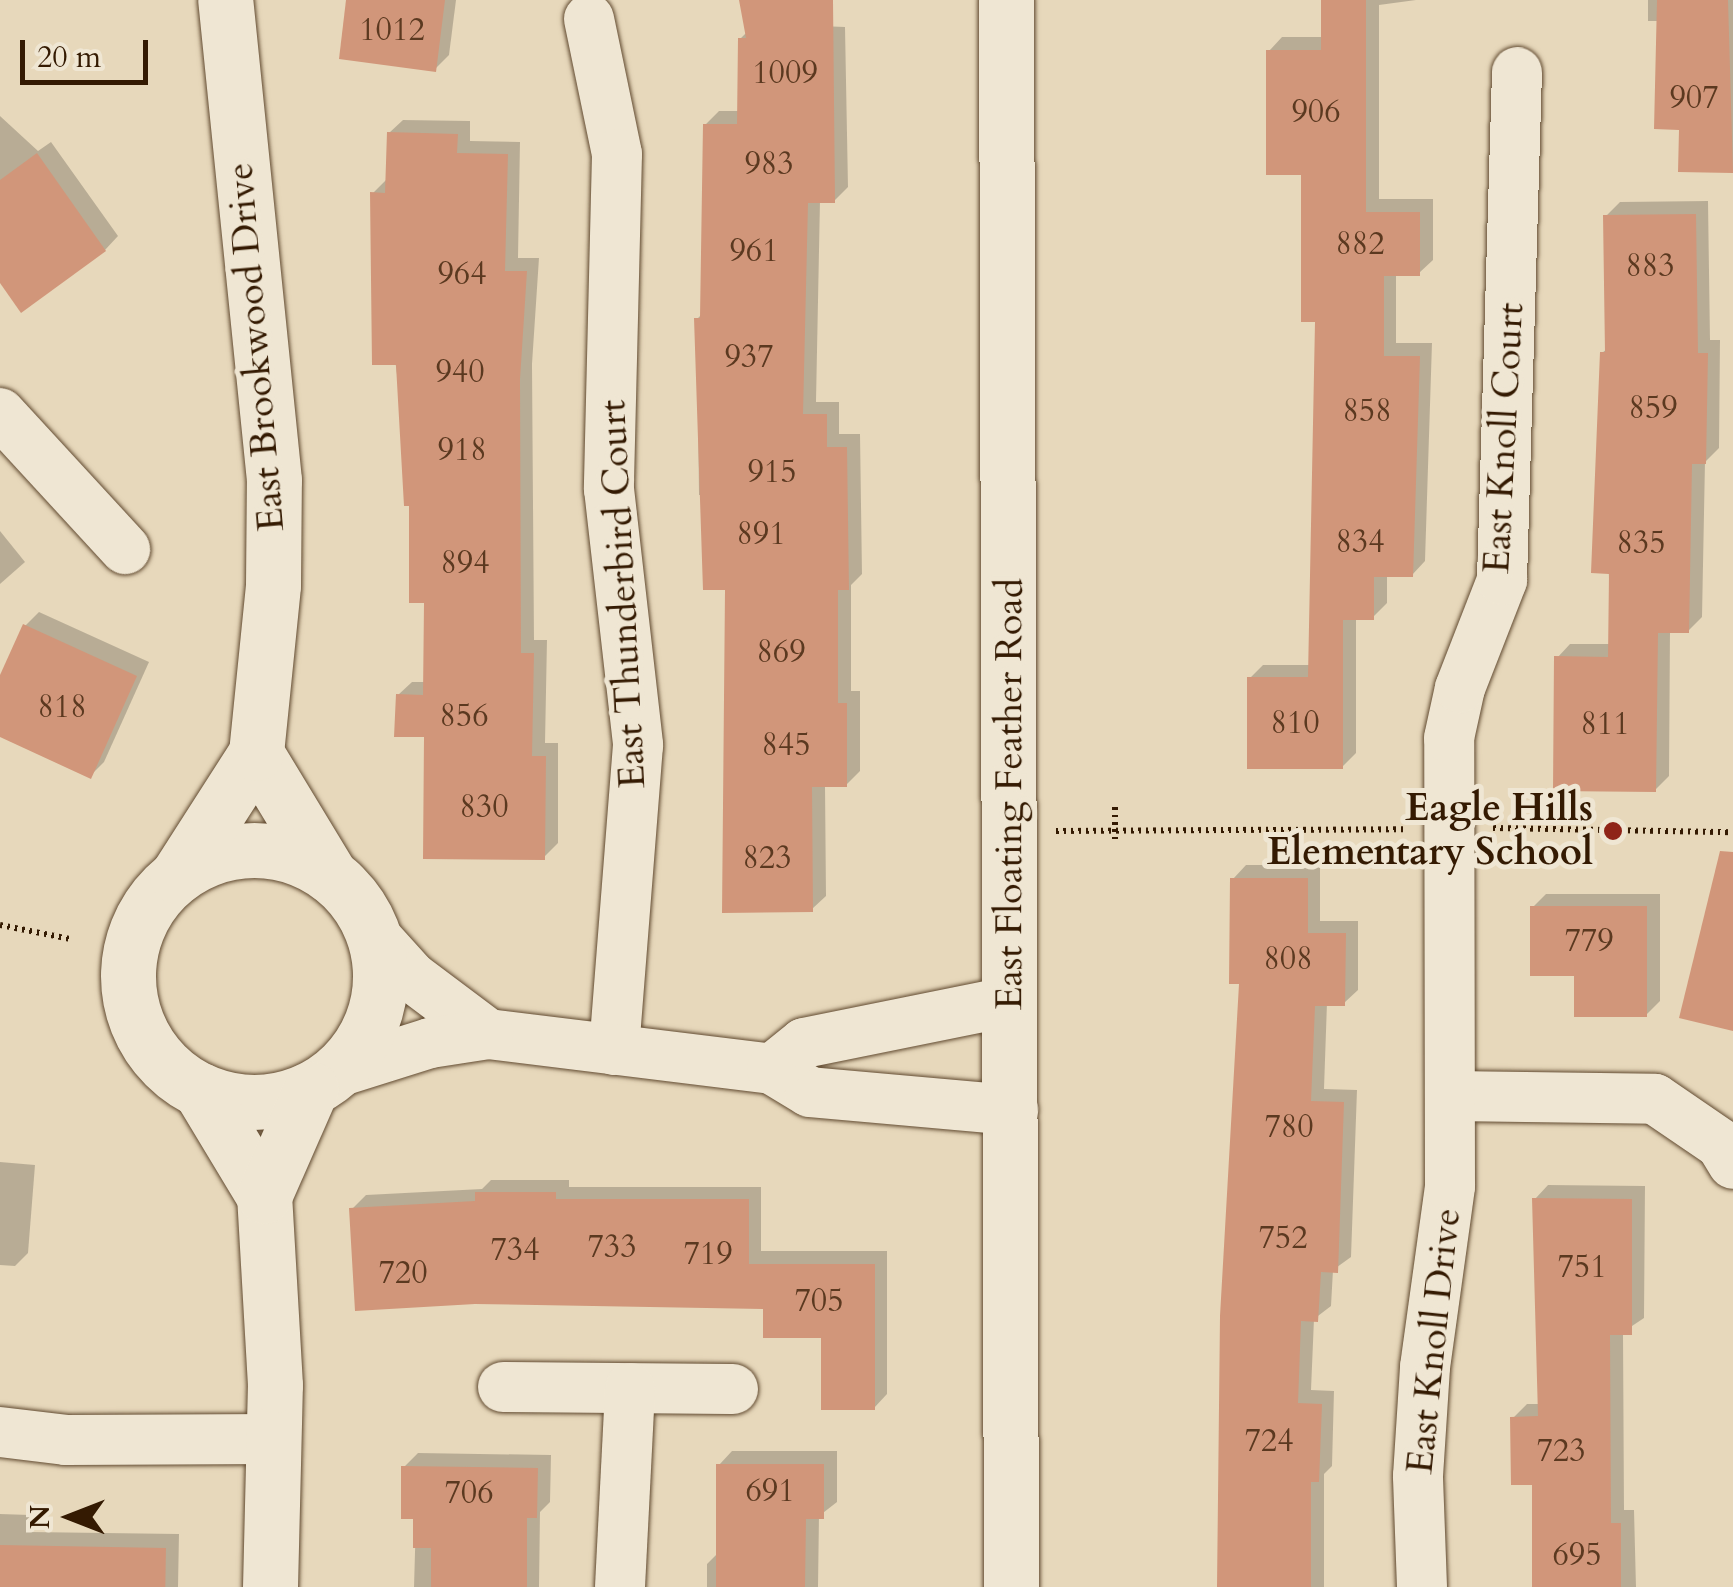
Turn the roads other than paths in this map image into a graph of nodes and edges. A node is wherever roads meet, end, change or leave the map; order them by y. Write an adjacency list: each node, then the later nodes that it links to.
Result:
1 (225, 0): 7 (street, East Brookwood Drive)
2 (1006, 0): 11 (street, East Floating Feather Road)
3 (590, 20): 13 (street, East Thunderbird Court)
4 (1518, 72): 17 (street, East Knoll Court)
5 (0, 414): 6 (street)
6 (125, 549)
7 (256, 753): 8 (street); 9 (street, East Brookwood Drive)
8 (330, 875): 9 (street); 10 (street)
9 (178, 876): 16 (street)
10 (374, 935): 12 (street); 15 (street)
11 (1012, 1001): 14 (street); 18 (street, East Floating Feather Road)
12 (488, 1034): 13 (street); 15 (street)
13 (614, 1050): 14 (street)
14 (772, 1069): 18 (street)
15 (322, 1081): 16 (street); 20 (street)
16 (200, 1090): 20 (street)
17 (1450, 1096): 19 (street); 29 (street, East Knoll Drive)
18 (1012, 1110): 28 (street, East Floating Feather Road)
19 (1733, 1164)
20 (264, 1196): 25 (street)
21 (504, 1387): 22 (street)
22 (630, 1388): 23 (street); 27 (street)
23 (733, 1389)
24 (0, 1432): 25 (street)
25 (276, 1439): 26 (street)
26 (270, 1587)
27 (620, 1587)
28 (1011, 1587)
29 (1422, 1587)

